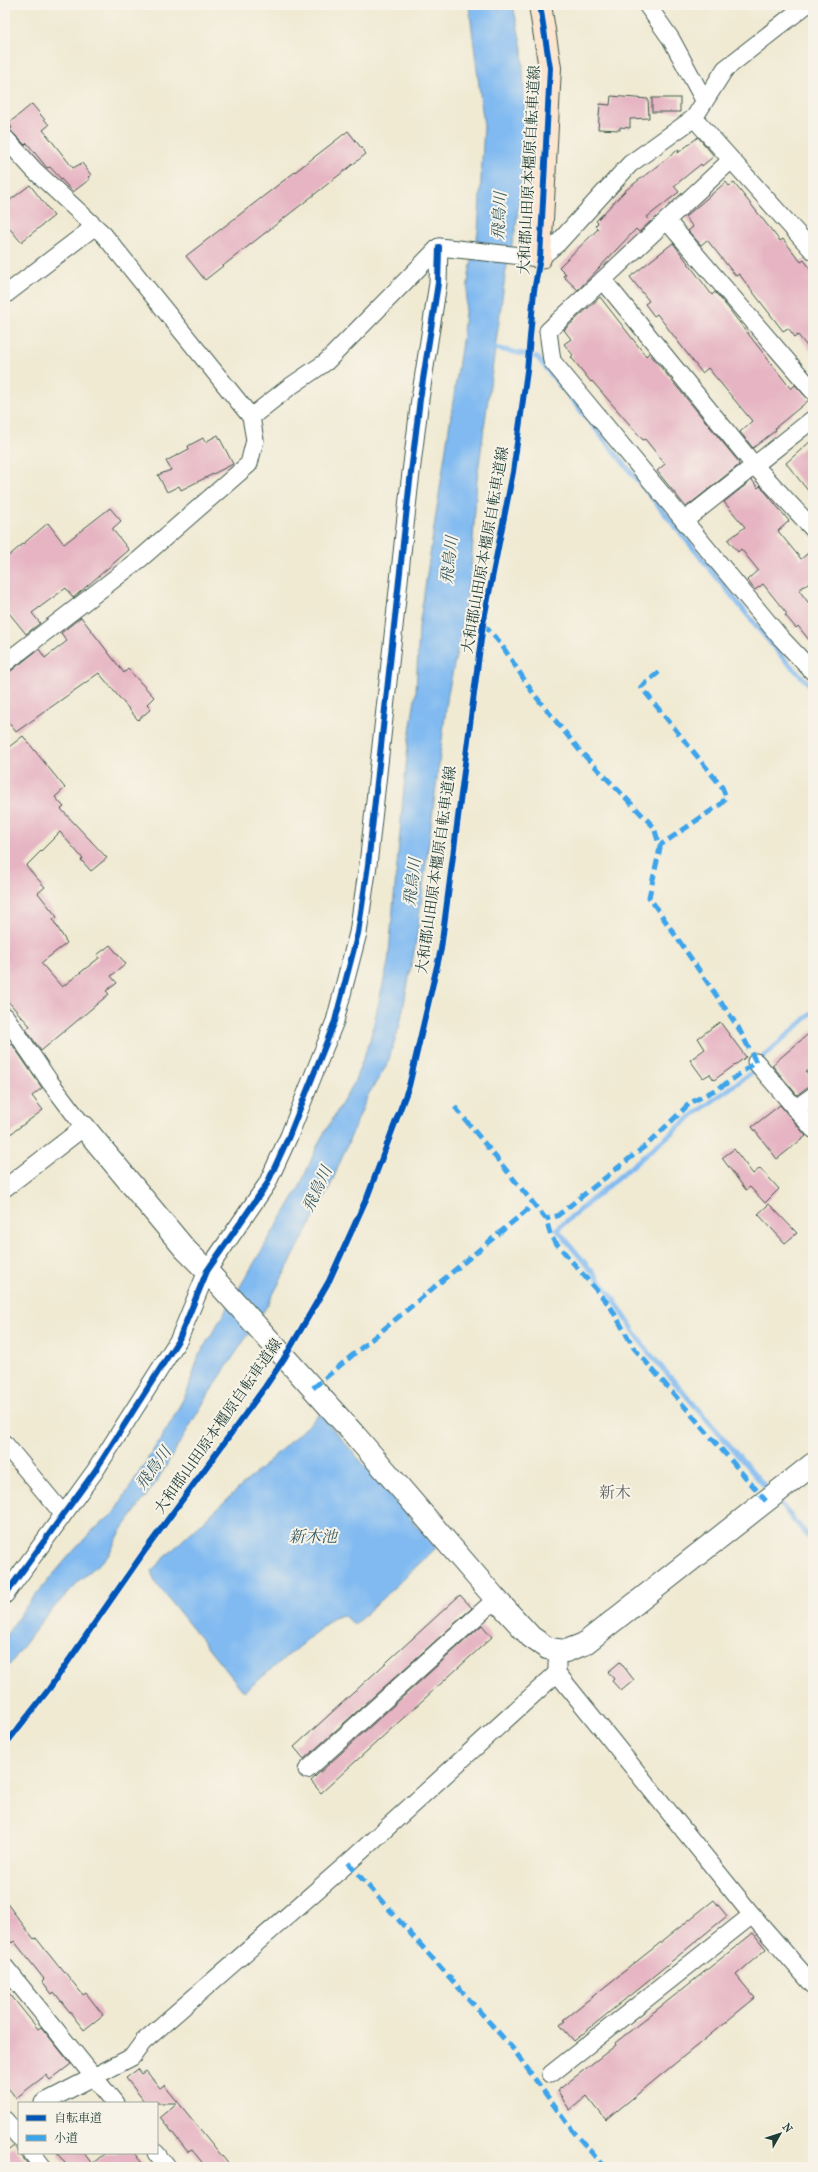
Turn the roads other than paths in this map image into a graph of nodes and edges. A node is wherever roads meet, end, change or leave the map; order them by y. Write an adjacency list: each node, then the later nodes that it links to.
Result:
1 (540, 5): 12 (main road, 大和郡山田原本橿原自転車道線)
2 (647, 5): 4 (street)
3 (806, 5): 4 (street)
4 (704, 100): 5 (street)
5 (694, 118): 7 (street); 12 (street)
6 (5, 138): 9 (street)
7 (730, 161): 8 (street); 11 (street)
8 (667, 220): 13 (street); 15 (street)
9 (94, 227): 14 (street); 16 (street)
10 (443, 247): 12 (street); 16 (street); 30 (street)
11 (813, 251)
12 (536, 258)
13 (603, 280): 18 (street); 19 (street)
14 (5, 295)
15 (813, 391)
16 (251, 417): 21 (street)
17 (813, 419): 18 (street)
18 (754, 465): 19 (street); 20 (street)
19 (684, 521): 22 (street)
20 (813, 529)
21 (5, 663)
22 (813, 672)
23 (5, 1016): 27 (street)
24 (756, 1062): 26 (street)
25 (813, 1096): 26 (street)
26 (796, 1109): 28 (street)
27 (84, 1127): 29 (street); 30 (street)
28 (813, 1129)
29 (5, 1188)
30 (210, 1274): 33 (street); 35 (street)
31 (5, 1444): 33 (street)
32 (813, 1464): 36 (street)
33 (63, 1514): 34 (street)
34 (5, 1595)
35 (496, 1599): 36 (street); 38 (street)
36 (557, 1650): 37 (street)
37 (557, 1673): 39 (street); 43 (street)
38 (307, 1770)
39 (752, 1915): 41 (street); 42 (street)
40 (5, 1967): 43 (street)
41 (813, 1985)
42 (551, 2074)
43 (95, 2077): 44 (street); 45 (street)
44 (45, 2102)
45 (114, 2102)
46 (9, 2120): 47 (street)
47 (18, 2135)
48 (33, 2154): 50 (street)
49 (157, 2154): 51 (street)
50 (43, 2167)
51 (167, 2167)

